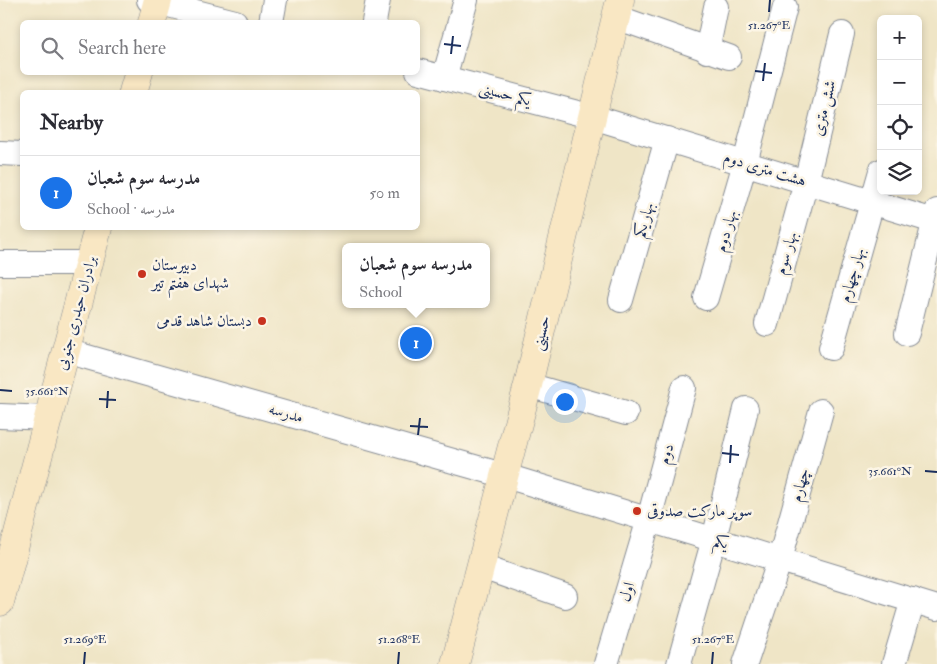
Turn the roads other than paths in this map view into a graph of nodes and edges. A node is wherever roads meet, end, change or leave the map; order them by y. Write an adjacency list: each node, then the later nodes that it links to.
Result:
1 (275, 0): 9 (street)
2 (378, 0): 10 (street)
3 (466, 0): 14 (street)
4 (154, 6): 8 (street)
5 (716, 7): 7 (street)
6 (785, 7): 20 (street, بهار دوم)
7 (618, 9): 16 (street, حسینی)
8 (225, 20)
9 (271, 20)
10 (374, 20)
11 (842, 34): 21 (street, شش متری)
12 (420, 72): 14 (street, یکم حسینی)
13 (138, 75): 15 (street)
14 (444, 78): 16 (street, یکم حسینی)
15 (134, 90)
16 (594, 117): 17 (street, هشت متری دوم); 34 (street, حسینی)
17 (668, 140): 20 (street, هشت متری دوم); 29 (street, بهار یکم)
18 (0, 153): 19 (street)
19 (20, 154)
20 (745, 163): 21 (street, هشت متری دوم); 28 (street, بهار دوم)
21 (806, 182): 23 (street, هشت متری دوم); 30 (street, بهار سوم)
22 (877, 186): 23 (street, بهار چهارم)
23 (873, 202): 24 (street, هشت متری دوم); 32 (street, بهار چهارم)
24 (936, 218): 31 (street)
25 (98, 230): 27 (street, برادران حیدری جنوبی)
26 (0, 263): 27 (street)
27 (89, 264): 33 (street, برادران حیدری جنوبی)
28 (706, 298)
29 (621, 300)
30 (766, 324)
31 (907, 333)
32 (831, 348)
33 (66, 351): 40 (street, برادران حیدری جنوبی); 41 (street, مدرسه)
34 (528, 385): 38 (street); 41 (street, حسینی)
35 (684, 388): 42 (street, دوم)
36 (746, 409): 43 (street)
37 (821, 411): 44 (street, چهارم)
38 (626, 413)
39 (0, 416): 40 (street)
40 (48, 418): 48 (street, برادران حیدری جنوبی)
41 (506, 476): 42 (street, یکم); 45 (street, حسینی)
42 (649, 519): 43 (street, یکم); 51 (street, اول)
43 (714, 539): 44 (street, یکم); 52 (street)
44 (780, 559): 47 (street, یکم); 53 (street, چهارم)
45 (482, 568): 46 (street); 50 (street, حسینی)
46 (565, 596)
47 (913, 600): 49 (street, یکم); 54 (street)
48 (0, 602)
49 (937, 608)
50 (455, 664)
51 (606, 664)
52 (679, 664)
53 (745, 664)
54 (894, 664)

